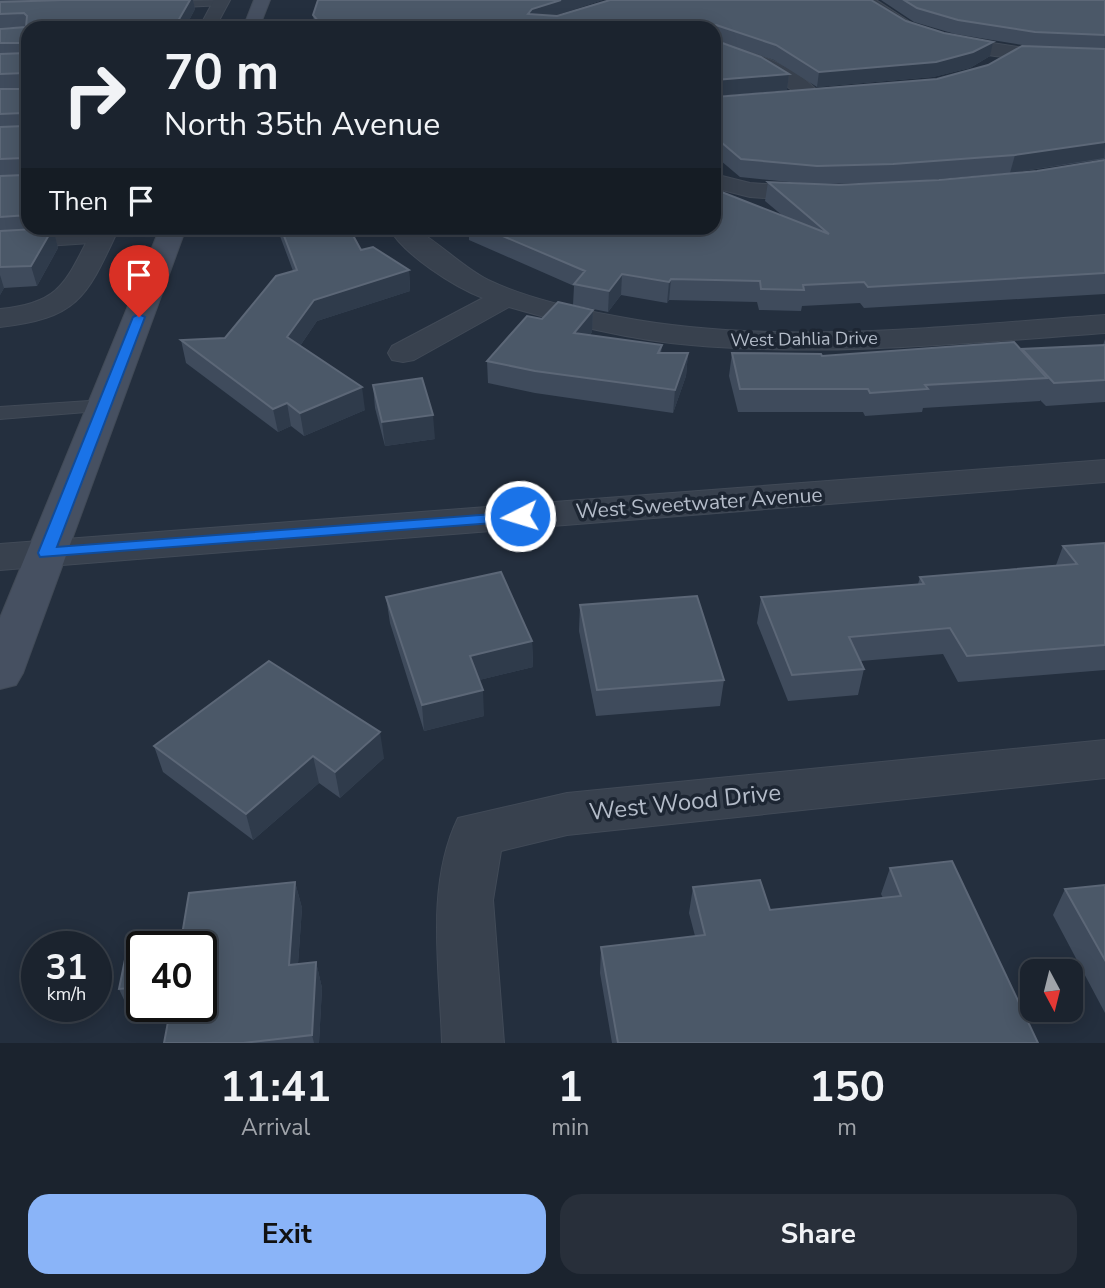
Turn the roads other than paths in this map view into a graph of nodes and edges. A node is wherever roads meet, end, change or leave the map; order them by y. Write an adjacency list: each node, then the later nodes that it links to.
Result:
1 (262, 0): 6 (main road)
2 (866, 0): 8 (street)
3 (221, 2): 4 (lane); 5 (street)
4 (152, 6)
5 (211, 21)
6 (254, 21)
7 (721, 49): 12 (street)
8 (1016, 51): 9 (street); 10 (street)
9 (1105, 57)
10 (995, 68)
11 (835, 96): 12 (street)
12 (813, 98): 13 (street)
13 (788, 100)
14 (721, 183): 15 (street)
15 (846, 195)
16 (84, 235): 20 (lane)
17 (102, 235): 22 (street)
18 (170, 235): 25 (main road)
19 (406, 235): 21 (street, West Dahlia Drive)
20 (0, 244)
21 (508, 296): 23 (street, West Dahlia Drive); 24 (street)
22 (0, 318)
23 (1105, 324)
24 (403, 353)
25 (104, 407): 26 (lane); 28 (main road)
26 (0, 413)
27 (1105, 471): 28 (street, West Sweetwater Avenue)
28 (46, 553): 29 (street, West Sweetwater Avenue); 30 (main road)
29 (0, 557)
30 (0, 673)
31 (1105, 759): 32 (street, West Wood Drive)
32 (473, 1043)

